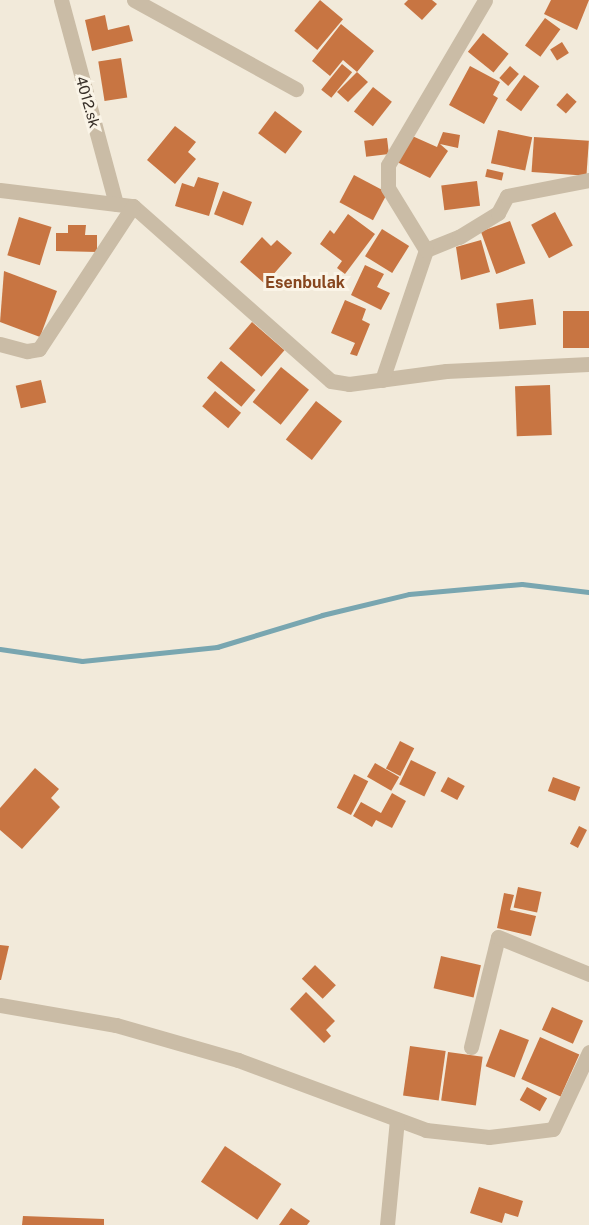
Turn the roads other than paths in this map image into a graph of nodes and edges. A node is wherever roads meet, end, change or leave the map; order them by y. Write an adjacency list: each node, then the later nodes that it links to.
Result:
1 (61, 0): 7 (street, 4012.sk)
2 (134, 0): 4 (street)
3 (485, 0): 9 (street)
4 (296, 89)
5 (589, 180): 9 (street)
6 (0, 190): 7 (street)
7 (116, 204): 8 (street)
8 (133, 206): 10 (street); 12 (street)
9 (426, 250): 12 (street)
10 (0, 344)
11 (589, 364): 12 (street)
12 (382, 380)
13 (589, 974): 15 (street)
14 (0, 1005): 17 (street)
15 (471, 1047)
16 (589, 1052): 17 (street)
17 (397, 1119): 18 (street)
18 (387, 1225)

